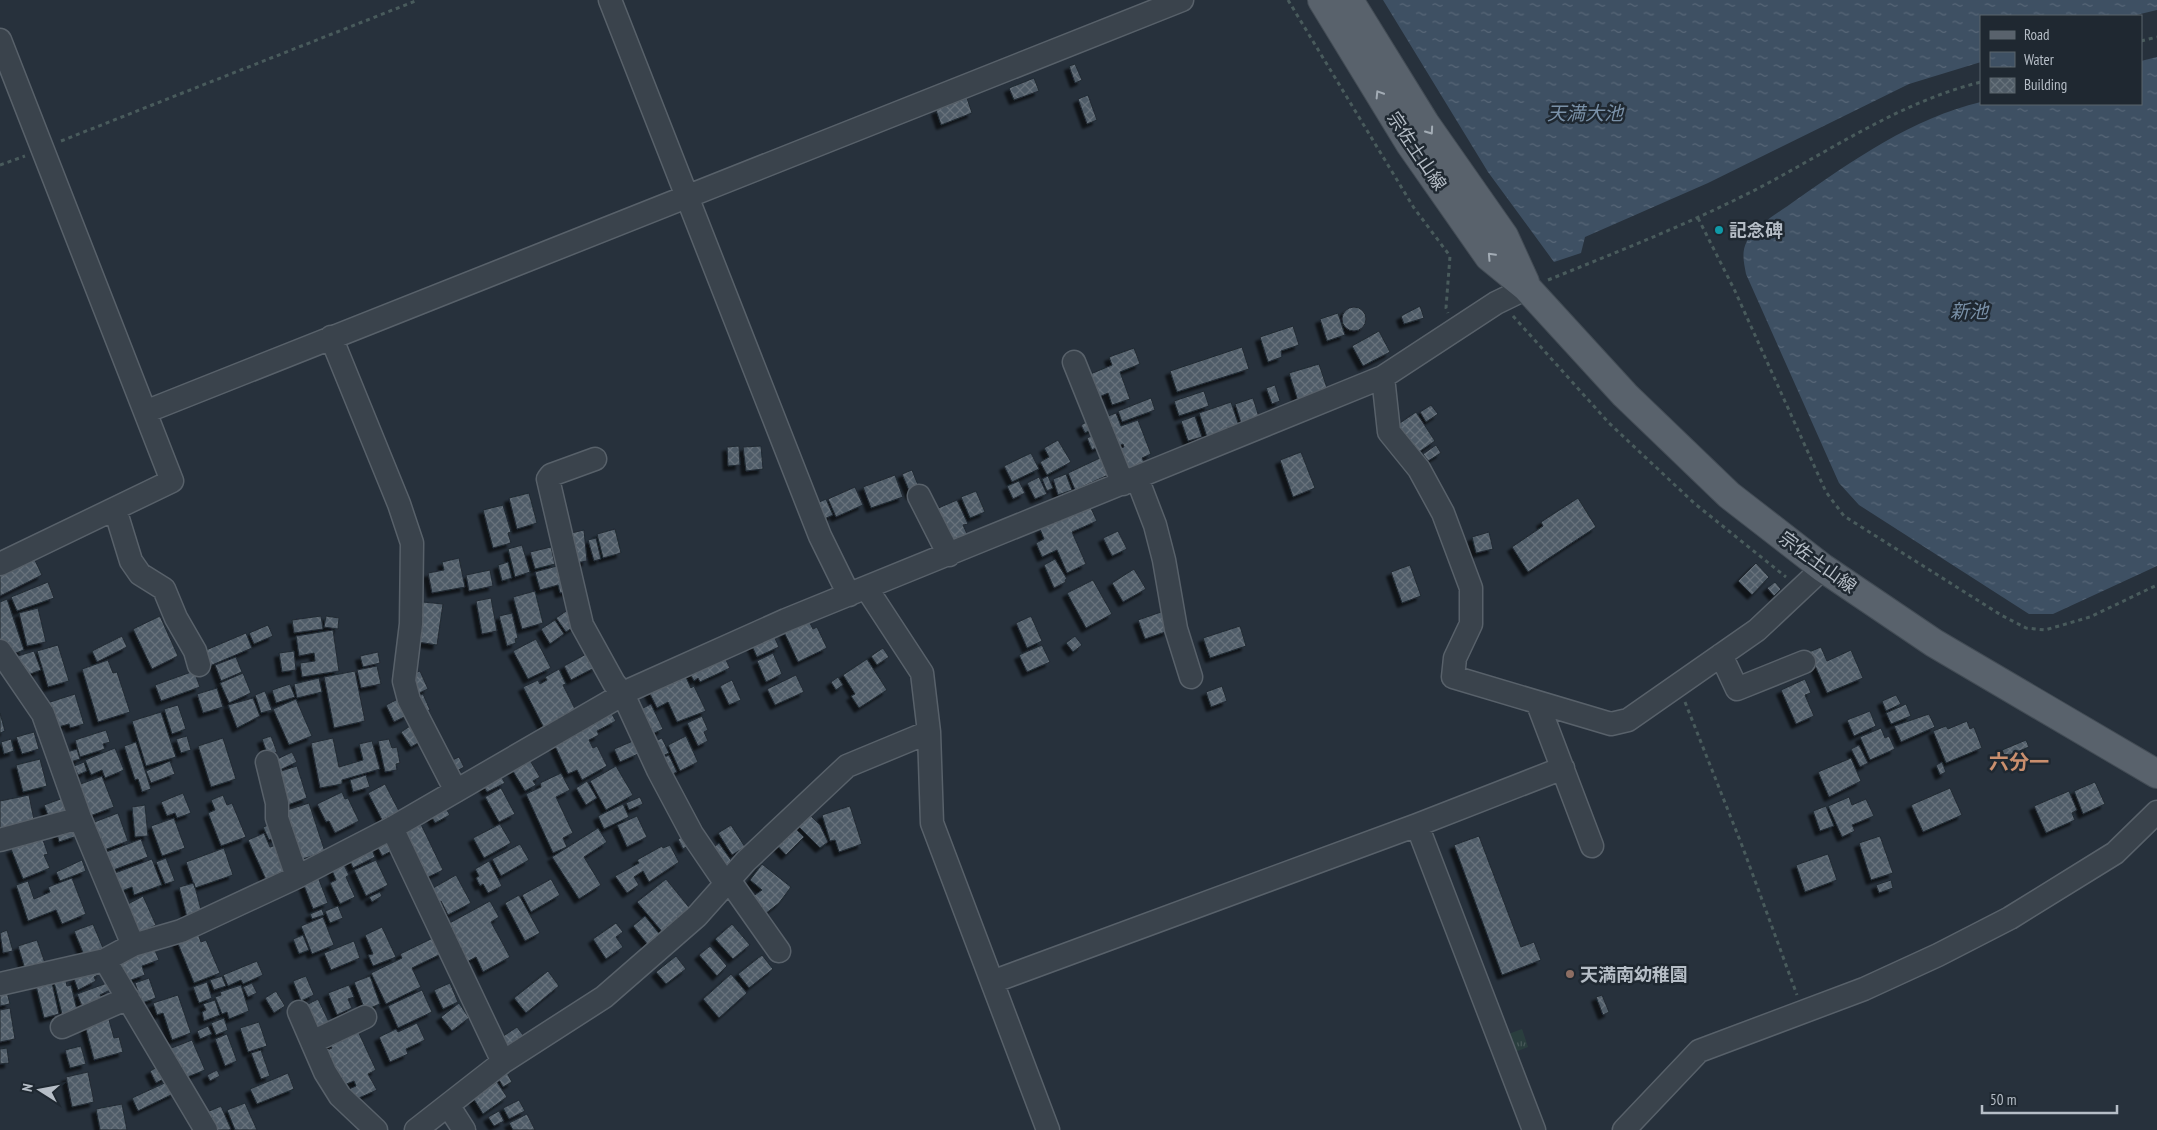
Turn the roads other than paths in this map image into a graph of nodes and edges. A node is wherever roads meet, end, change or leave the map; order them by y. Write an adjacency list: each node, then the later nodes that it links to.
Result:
1 (610, 0): 6 (street)
2 (1182, 0): 6 (street)
3 (1322, 0): 7 (main road, 宗佐土山線, one-way to 3)
4 (1349, 0): 7 (main road, 宗佐土山線, one-way to 7)
5 (0, 40): 11 (street)
6 (686, 198): 8 (street); 19 (street)
7 (1527, 288): 10 (street); 18 (main road, 宗佐土山線)
8 (331, 337): 11 (street); 31 (street)
9 (1074, 362): 13 (street)
10 (1383, 377): 13 (street); 26 (street)
11 (145, 412): 15 (street)
12 (595, 459): 25 (street)
13 (1130, 481): 16 (street); 24 (street)
14 (919, 496): 16 (street)
15 (114, 508): 17 (street); 23 (street)
16 (949, 555): 19 (street)
17 (0, 564)
18 (1823, 568): 21 (street); 30 (main road, 宗佐土山線)
19 (858, 592): 25 (street); 27 (street)
20 (0, 651): 33 (street)
21 (1721, 655): 22 (street); 26 (street)
22 (1804, 662)
23 (199, 665)
24 (1192, 677)
25 (623, 694): 31 (street); 39 (street)
26 (1538, 704): 29 (street)
27 (929, 732): 39 (street); 43 (street)
28 (267, 762): 38 (street)
29 (1563, 768): 34 (street); 37 (street)
30 (2157, 774)
31 (456, 791): 35 (street)
32 (2157, 812): 52 (street)
33 (80, 818): 36 (street); 40 (street)
34 (1418, 825): 43 (street); 58 (street)
35 (392, 828): 38 (street); 50 (street)
36 (0, 840)
37 (1592, 846)
38 (297, 877): 40 (street)
39 (728, 882): 41 (street); 50 (street)
40 (133, 945): 42 (street)
41 (779, 951)
42 (105, 960): 44 (street); 45 (street)
43 (992, 982): 57 (street)
44 (0, 984)
45 (128, 998): 48 (street); 53 (street)
46 (299, 1012): 49 (street)
47 (365, 1018): 49 (street)
48 (62, 1027)
49 (312, 1042): 54 (street)
50 (503, 1062): 51 (street)
51 (448, 1105): 55 (street); 56 (street)
52 (1633, 1127)
53 (206, 1130)
54 (376, 1130)
55 (416, 1130)
56 (464, 1130)
57 (1048, 1130)
58 (1534, 1130)

